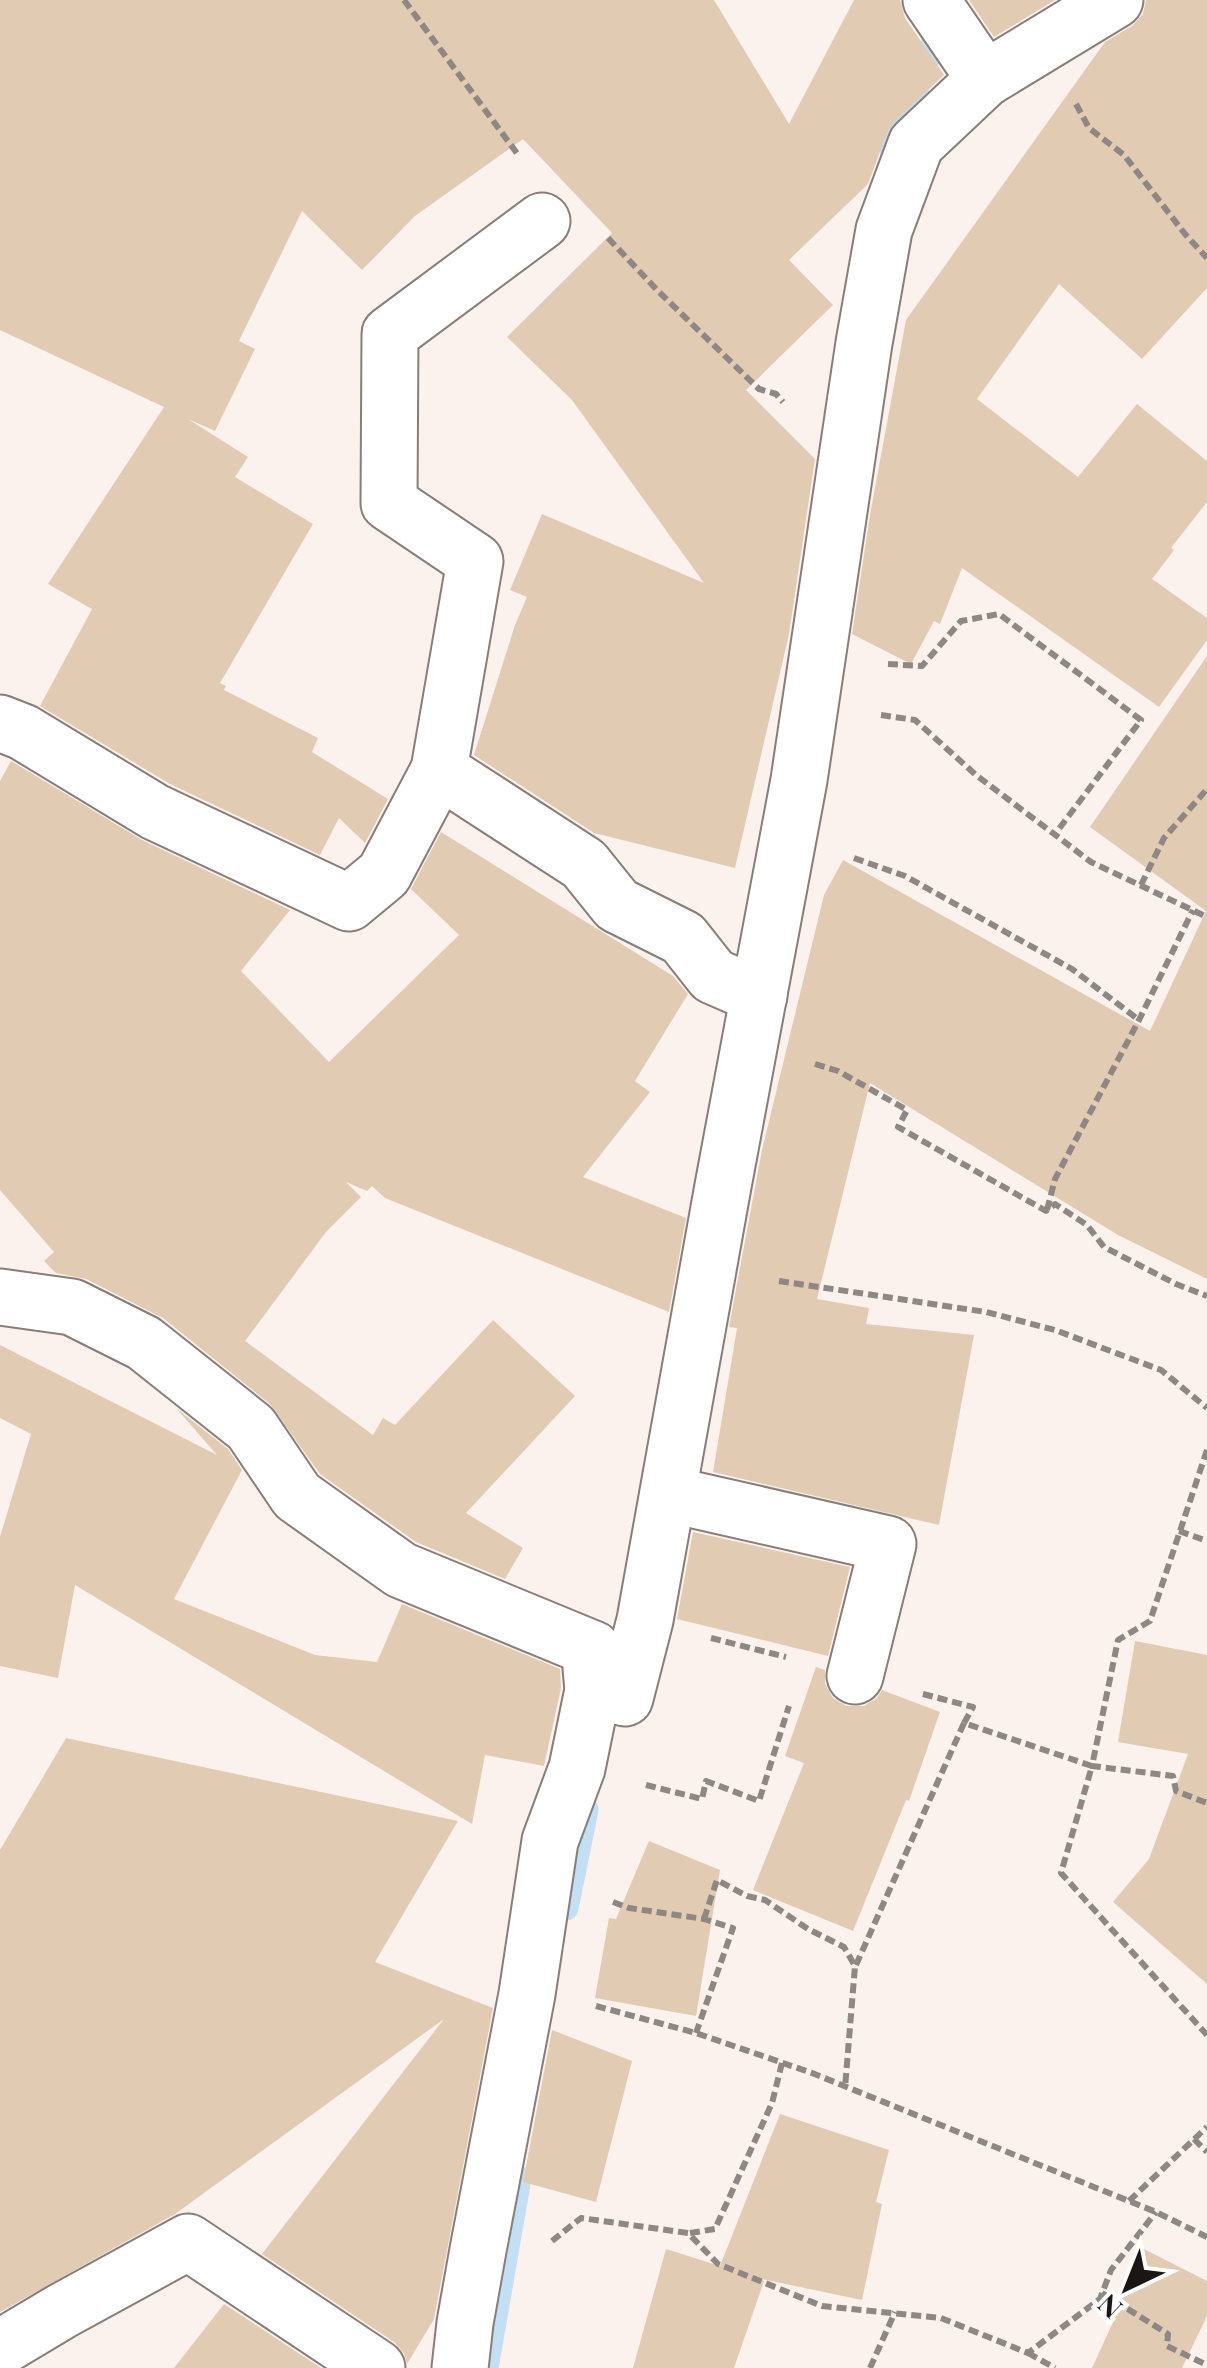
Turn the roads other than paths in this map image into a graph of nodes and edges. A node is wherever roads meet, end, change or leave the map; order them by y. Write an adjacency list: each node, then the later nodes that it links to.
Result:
1 (931, 0): 3 (street)
2 (1114, 0): 3 (street)
3 (986, 79): 7 (street)
4 (542, 221): 6 (street)
5 (0, 723): 6 (street)
6 (439, 770): 7 (street)
7 (745, 1003): 9 (street)
8 (0, 1297): 11 (street)
9 (668, 1494): 10 (street); 11 (street)
10 (856, 1676)
11 (592, 1690): 14 (street)
12 (0, 2348): 13 (street)
13 (377, 2368)
14 (460, 2368)

